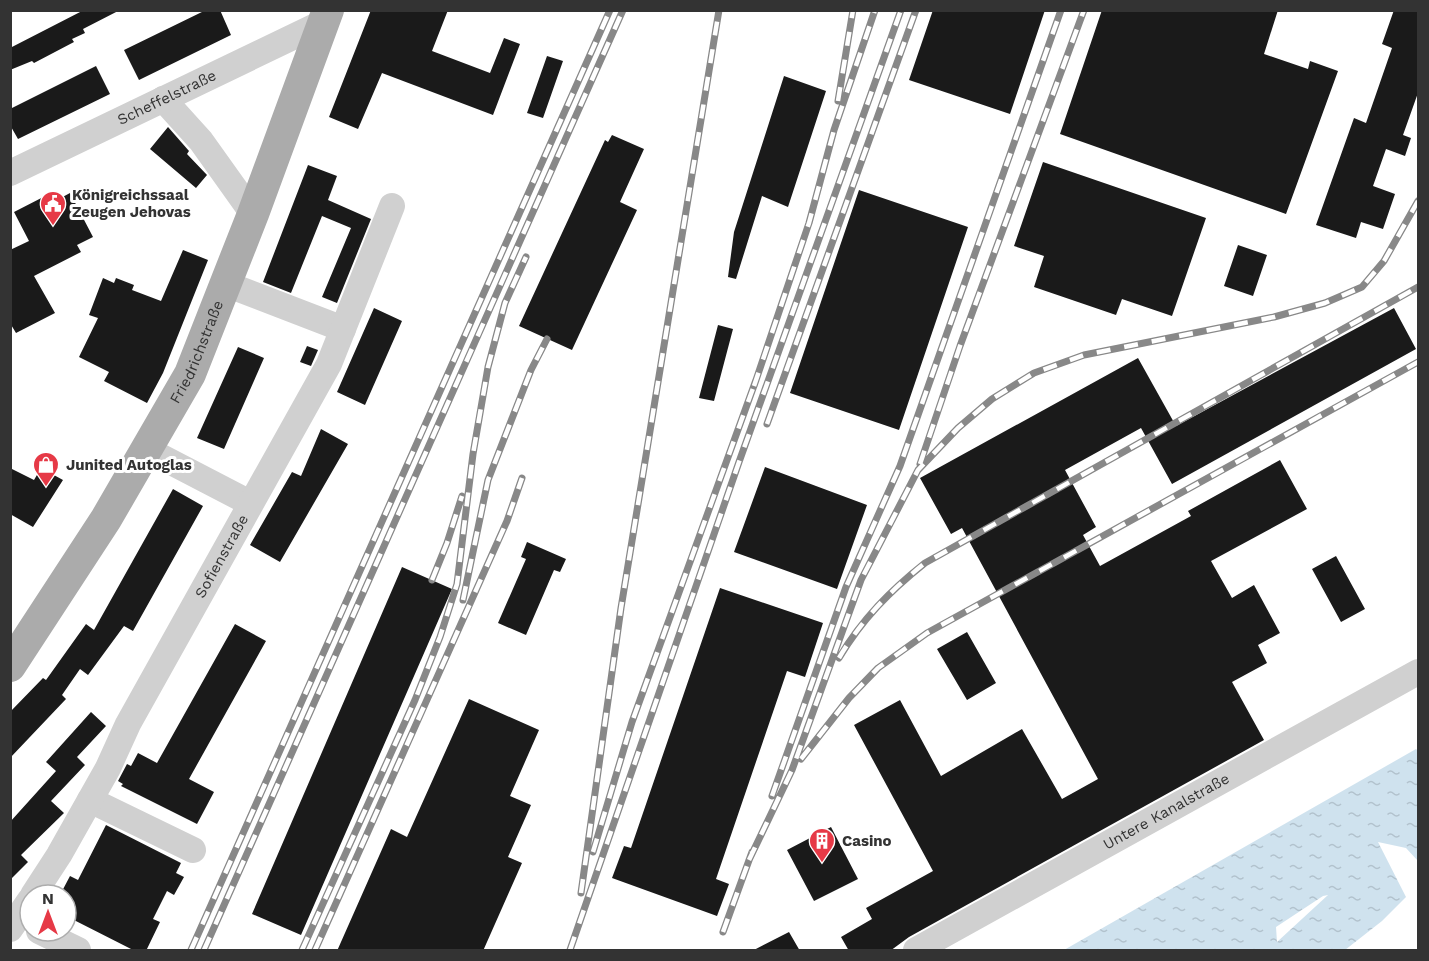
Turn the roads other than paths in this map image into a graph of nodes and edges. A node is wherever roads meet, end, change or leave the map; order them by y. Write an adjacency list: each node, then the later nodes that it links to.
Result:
1 (326, 16): 2 (street, Scheffelstraße); 5 (main road, Friedrichstraße)
2 (163, 99): 3 (street, Scheffelstraße); 5 (street)
3 (10, 173)
4 (392, 206): 7 (street, Sofienstraße)
5 (253, 214): 6 (main road, Friedrichstraße)
6 (226, 284): 7 (street); 8 (main road, Friedrichstraße)
7 (343, 329): 9 (street, Sofienstraße)
8 (146, 449): 9 (street); 10 (main road, Friedrichstraße)
9 (250, 503): 12 (street, Sofienstraße)
10 (10, 666)
11 (1419, 672): 17 (street, Untere Kanalstraße)
12 (90, 800): 13 (street); 14 (street, Sofienstraße)
13 (193, 850)
14 (40, 883)
15 (64, 943): 16 (street)
16 (78, 951)
17 (916, 951)

